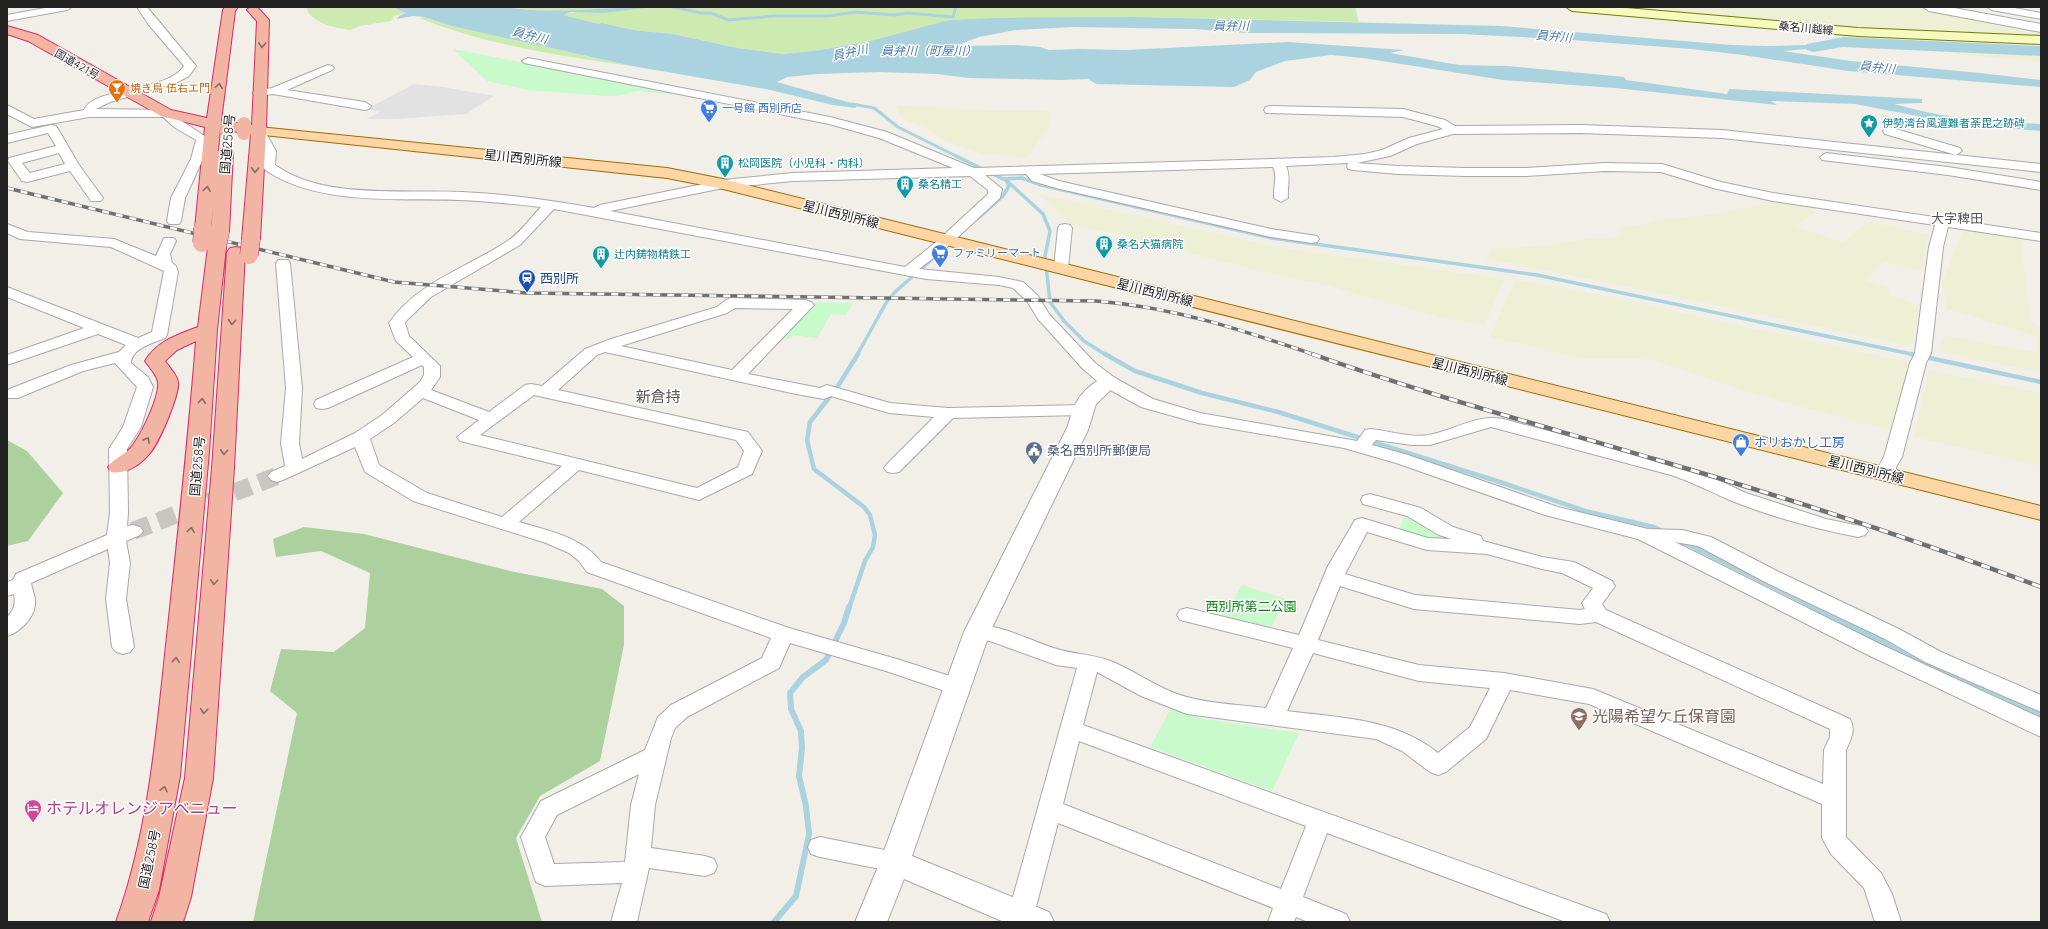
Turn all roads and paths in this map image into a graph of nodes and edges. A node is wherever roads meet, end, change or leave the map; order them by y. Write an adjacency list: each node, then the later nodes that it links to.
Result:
1 (67, 7): 11 (street)
2 (142, 7): 19 (street)
3 (232, 7): 27 (highway, 国道258号, one-way to 3)
4 (238, 7): 17 (highway)
5 (1572, 7): 14 (main road, 桑名川越線)
6 (1929, 7): 12 (street)
7 (1992, 7): 10 (street)
8 (2027, 7): 10 (street)
9 (253, 9): 20 (highway, one-way to 20); 29 (highway, 国道258号)
10 (2039, 16)
11 (7, 18)
12 (2041, 28)
13 (7, 30): 19 (highway, 国道421号)
14 (2041, 40)
15 (528, 61): 41 (street)
16 (328, 68): 18 (street)
17 (234, 72)
18 (273, 91): 20 (street); 21 (street)
19 (128, 93): 24 (street); 25 (highway, 国道421号)
20 (259, 93): 29 (highway)
21 (365, 106)
22 (7, 108): 26 (street)
23 (1270, 110): 30 (street)
24 (89, 113): 25 (street); 26 (street)
25 (166, 114): 27 (highway, 国道421号); 48 (street)
26 (63, 118): 28 (street)
27 (225, 121): 29 (highway, 国道421号); 60 (highway, 国道258号, one-way to 27)
28 (52, 129): 33 (street); 34 (street)
29 (249, 129): 42 (main road, 星川西別所線); 46 (street); 60 (highway, one-way to 60)
30 (1453, 130): 31 (street); 35 (street)
31 (1680, 131): 37 (street); 43 (street)
32 (1889, 131): 37 (street)
33 (7, 139)
34 (64, 148): 38 (street); 38 (street)
35 (1334, 161): 36 (street); 49 (street)
36 (1277, 162): 40 (street); 45 (street)
37 (1982, 162): 39 (street)
38 (73, 166): 44 (street)
39 (2041, 168)
40 (1030, 170): 41 (street); 53 (street)
41 (973, 172): 42 (street); 55 (street)
42 (723, 184): 47 (street); 55 (main road, 星川西別所線)
43 (2041, 186)
44 (96, 198)
45 (1281, 198)
46 (550, 204): 47 (street); 67 (street)
47 (592, 211): 59 (street)
48 (174, 221)
49 (1942, 223): 52 (street); 84 (street)
50 (7, 228): 57 (street)
51 (1065, 228): 58 (street)
52 (2041, 237)
53 (1312, 239)
54 (169, 240): 57 (street)
55 (951, 241): 58 (main road, 星川西別所線); 59 (street)
56 (282, 263): 83 (street)
57 (165, 264): 64 (street)
58 (1061, 268): 84 (main road, 星川西別所線)
59 (914, 272): 70 (street)
60 (223, 284): 63 (highway, 国道258号); 122 (highway, 国道258号, one-way to 122)
61 (7, 292): 62 (street)
62 (100, 328): 64 (street); 68 (street)
63 (207, 330): 81 (highway, one-way to 63); 121 (highway, 国道258号, one-way to 63)
64 (138, 344): 66 (street)
65 (602, 347): 69 (street); 69 (street); 72 (street)
66 (125, 355): 73 (street); 81 (street)
67 (424, 358): 71 (street); 74 (street)
68 (7, 360)
69 (736, 376): 76 (street)
70 (1109, 382): 75 (street); 79 (street)
71 (419, 391): 77 (street); 78 (street)
72 (546, 392): 77 (street); 80 (street)
73 (12, 394)
74 (322, 404)
75 (1082, 410): 76 (street); 98 (street)
76 (948, 413): 82 (street)
77 (490, 418): 80 (street)
78 (361, 437): 83 (street); 88 (street)
79 (1367, 441): 89 (street); 91 (street)
80 (576, 463): 88 (street)
81 (119, 467): 90 (street)
82 (893, 468)
83 (295, 469): 85 (street)
84 (1887, 474): 87 (main road, 星川西別所線)
85 (277, 476)
86 (1370, 500): 92 (street)
87 (2041, 513)
88 (505, 525): 99 (street)
89 (1858, 531)
90 (124, 534): 94 (street); 102 (street)
91 (1650, 535): 100 (street); 109 (street)
92 (1487, 548): 93 (street); 96 (street)
93 (1333, 577): 96 (street); 101 (street)
94 (14, 586): 97 (street)
95 (1187, 614): 101 (street)
96 (1598, 615): 112 (street)
97 (7, 629)
98 (977, 632): 103 (street); 105 (street)
99 (783, 634): 105 (street); 111 (street)
100 (1892, 634): 106 (street); 107 (street)
101 (1306, 644): 104 (street); 108 (street)
102 (123, 647)
103 (1089, 662): 108 (street); 110 (street)
104 (1504, 681): 108 (street); 112 (street)
105 (958, 687): 116 (street)
106 (2041, 692)
107 (2041, 704)
108 (1273, 718)
109 (2041, 728)
110 (1070, 729): 113 (street); 114 (street)
111 (656, 756): 117 (street); 117 (street)
112 (1834, 799): 127 (street)
113 (1049, 809): 119 (street); 120 (street)
114 (1320, 821): 119 (street); 126 (street)
115 (820, 847): 116 (street)
116 (895, 862): 120 (street); 124 (street)
117 (637, 864): 118 (street); 123 (street)
118 (705, 866)
119 (1285, 913): 125 (street)
120 (1026, 920)
121 (132, 922)
122 (167, 922)
123 (624, 922)
124 (871, 922)
125 (1337, 922)
126 (1597, 922)
127 (1888, 922)

